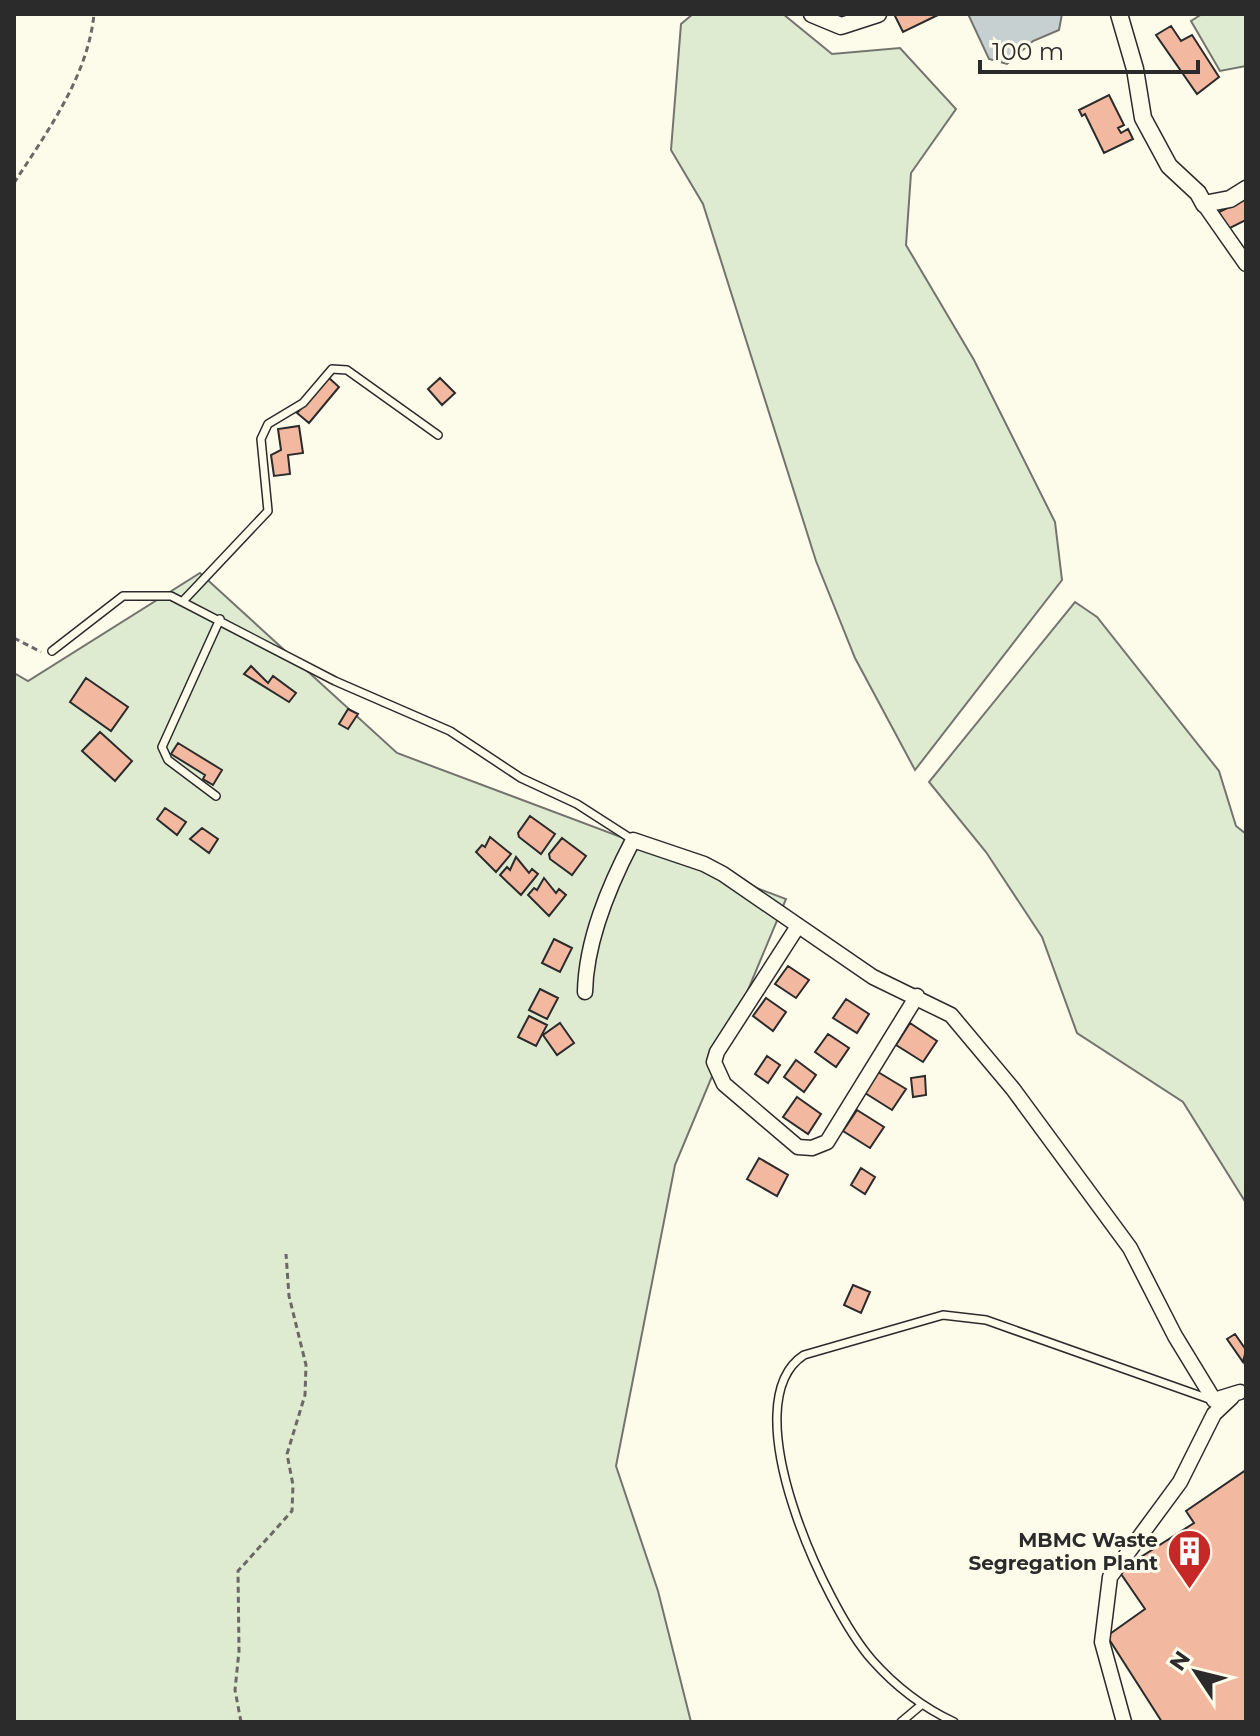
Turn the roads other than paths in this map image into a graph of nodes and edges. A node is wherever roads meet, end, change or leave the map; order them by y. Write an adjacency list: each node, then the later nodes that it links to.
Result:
1 (812, 14): 2 (street)
2 (878, 14)
3 (1119, 14): 5 (street)
4 (1246, 189): 5 (street)
5 (1204, 204): 6 (street)
6 (1246, 264)
7 (438, 435): 8 (lane)
8 (184, 600): 9 (lane); 10 (lane)
9 (220, 619): 11 (lane); 12 (lane)
10 (52, 651)
11 (216, 796)
12 (633, 840): 13 (street); 14 (street)
13 (798, 926): 15 (street); 15 (street)
14 (585, 992)
15 (917, 996): 17 (street)
16 (1243, 1390): 17 (street); 21 (street)
17 (1214, 1400): 18 (lane)
18 (920, 1706): 19 (lane); 20 (lane)
19 (901, 1722)
20 (954, 1722)
21 (1124, 1722)

